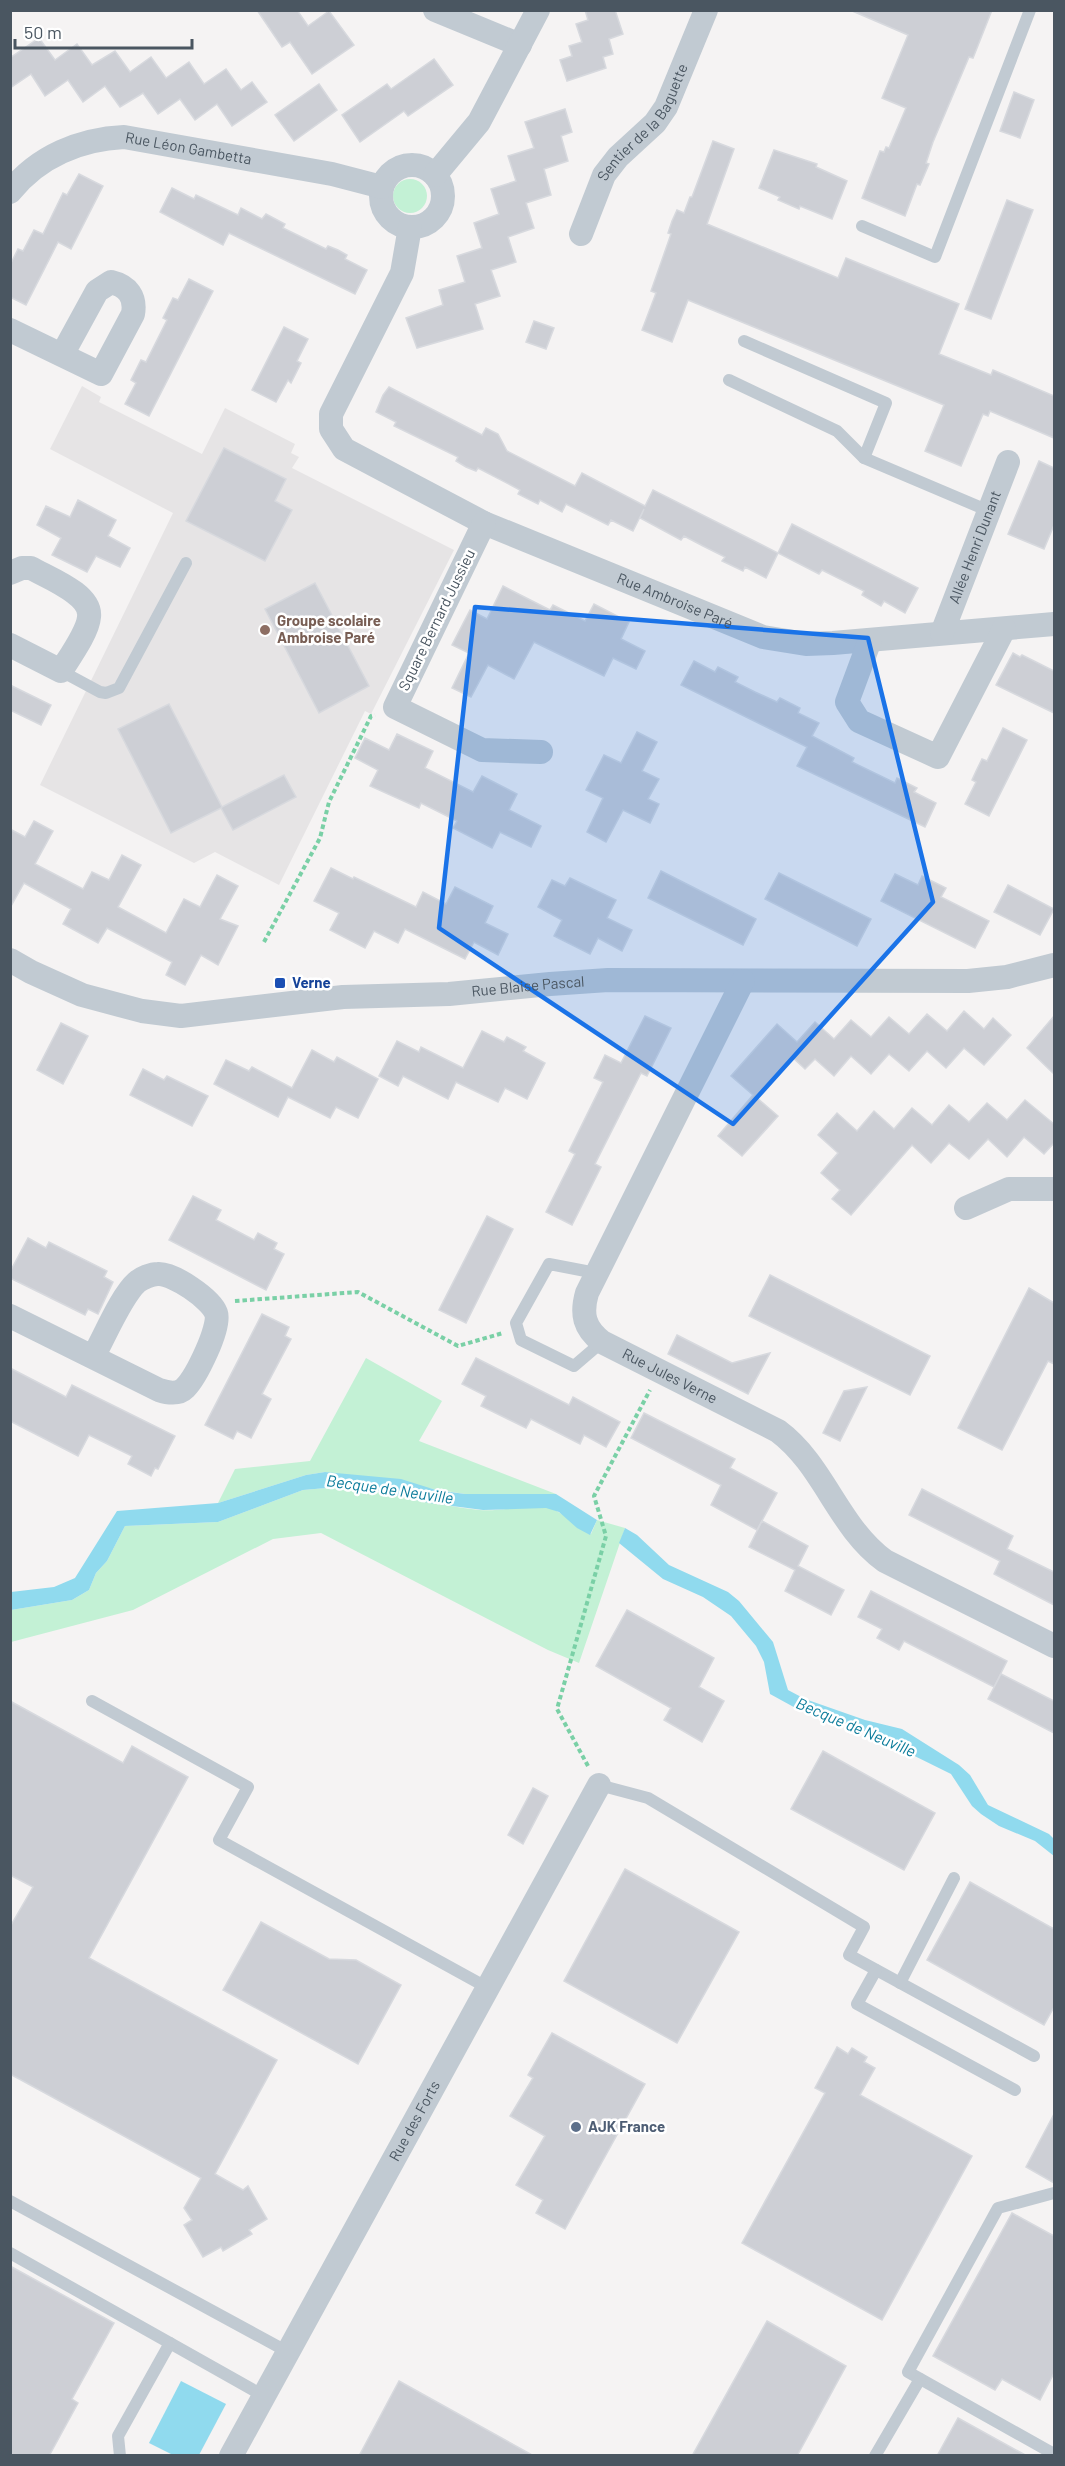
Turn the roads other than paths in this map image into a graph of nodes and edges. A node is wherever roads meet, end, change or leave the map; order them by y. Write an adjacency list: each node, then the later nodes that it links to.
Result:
1 (435, 10): 5 (street)
2 (538, 10): 5 (street)
3 (706, 10): 11 (street, Sentier de la Baguette)
4 (1030, 10): 9 (lane)
5 (520, 45): 6 (street)
6 (435, 175): 7 (street); 10 (street)
7 (382, 187): 8 (street, Rue Léon Gambetta); 10 (street)
8 (10, 192)
9 (862, 226)
10 (410, 227): 19 (street, Rue Ambroise Paré)
11 (581, 234)
12 (10, 330): 14 (street)
13 (744, 341): 16 (lane)
14 (62, 355)
15 (729, 380): 16 (lane)
16 (864, 458): 18 (lane)
17 (1008, 462): 18 (street, Allée Henri Dunant)
18 (989, 511): 24 (street, Allée Henri Dunant)
19 (484, 523): 25 (street, Rue Ambroise Paré); 28 (street, Square Bernard Jussieu)
20 (186, 563): 27 (lane)
21 (10, 573): 27 (street)
22 (1054, 624): 23 (street, Rue Ambroise Paré)
23 (1004, 628): 24 (street, Rue Ambroise Paré); 25 (street)
24 (942, 633): 25 (street, Rue Ambroise Paré)
25 (870, 640)
26 (10, 645): 27 (street)
27 (61, 671)
28 (541, 752)
29 (10, 960): 31 (street, Rue Blaise Pascal)
30 (1054, 965): 31 (street, Rue Blaise Pascal)
31 (743, 981): 34 (street, Rue Jules Verne)
32 (1054, 1189): 33 (street)
33 (966, 1208)
34 (596, 1273): 36 (street, Rue Jules Verne); 36 (lane)
35 (10, 1316): 37 (street)
36 (602, 1342): 38 (street, Rue Jules Verne)
37 (93, 1357): 37 (street)
38 (1054, 1646)
39 (92, 1701): 44 (lane)
40 (599, 1785): 42 (lane); 44 (street, Rue des Forts)
41 (954, 1878): 43 (lane)
42 (876, 1970): 43 (lane); 46 (lane)
43 (900, 1983): 45 (lane)
44 (488, 1988): 51 (street, Rue des Forts)
45 (1034, 2056)
46 (1015, 2090)
47 (1054, 2193): 52 (lane)
48 (10, 2200): 51 (lane)
49 (10, 2253): 50 (lane)
50 (170, 2343): 53 (lane); 55 (lane)
51 (288, 2352): 53 (street, Rue des Forts)
52 (920, 2379): 54 (lane); 57 (lane)
53 (264, 2396): 56 (street, Rue des Forts)
54 (1054, 2454)
55 (120, 2456)
56 (231, 2456)
57 (874, 2456)

